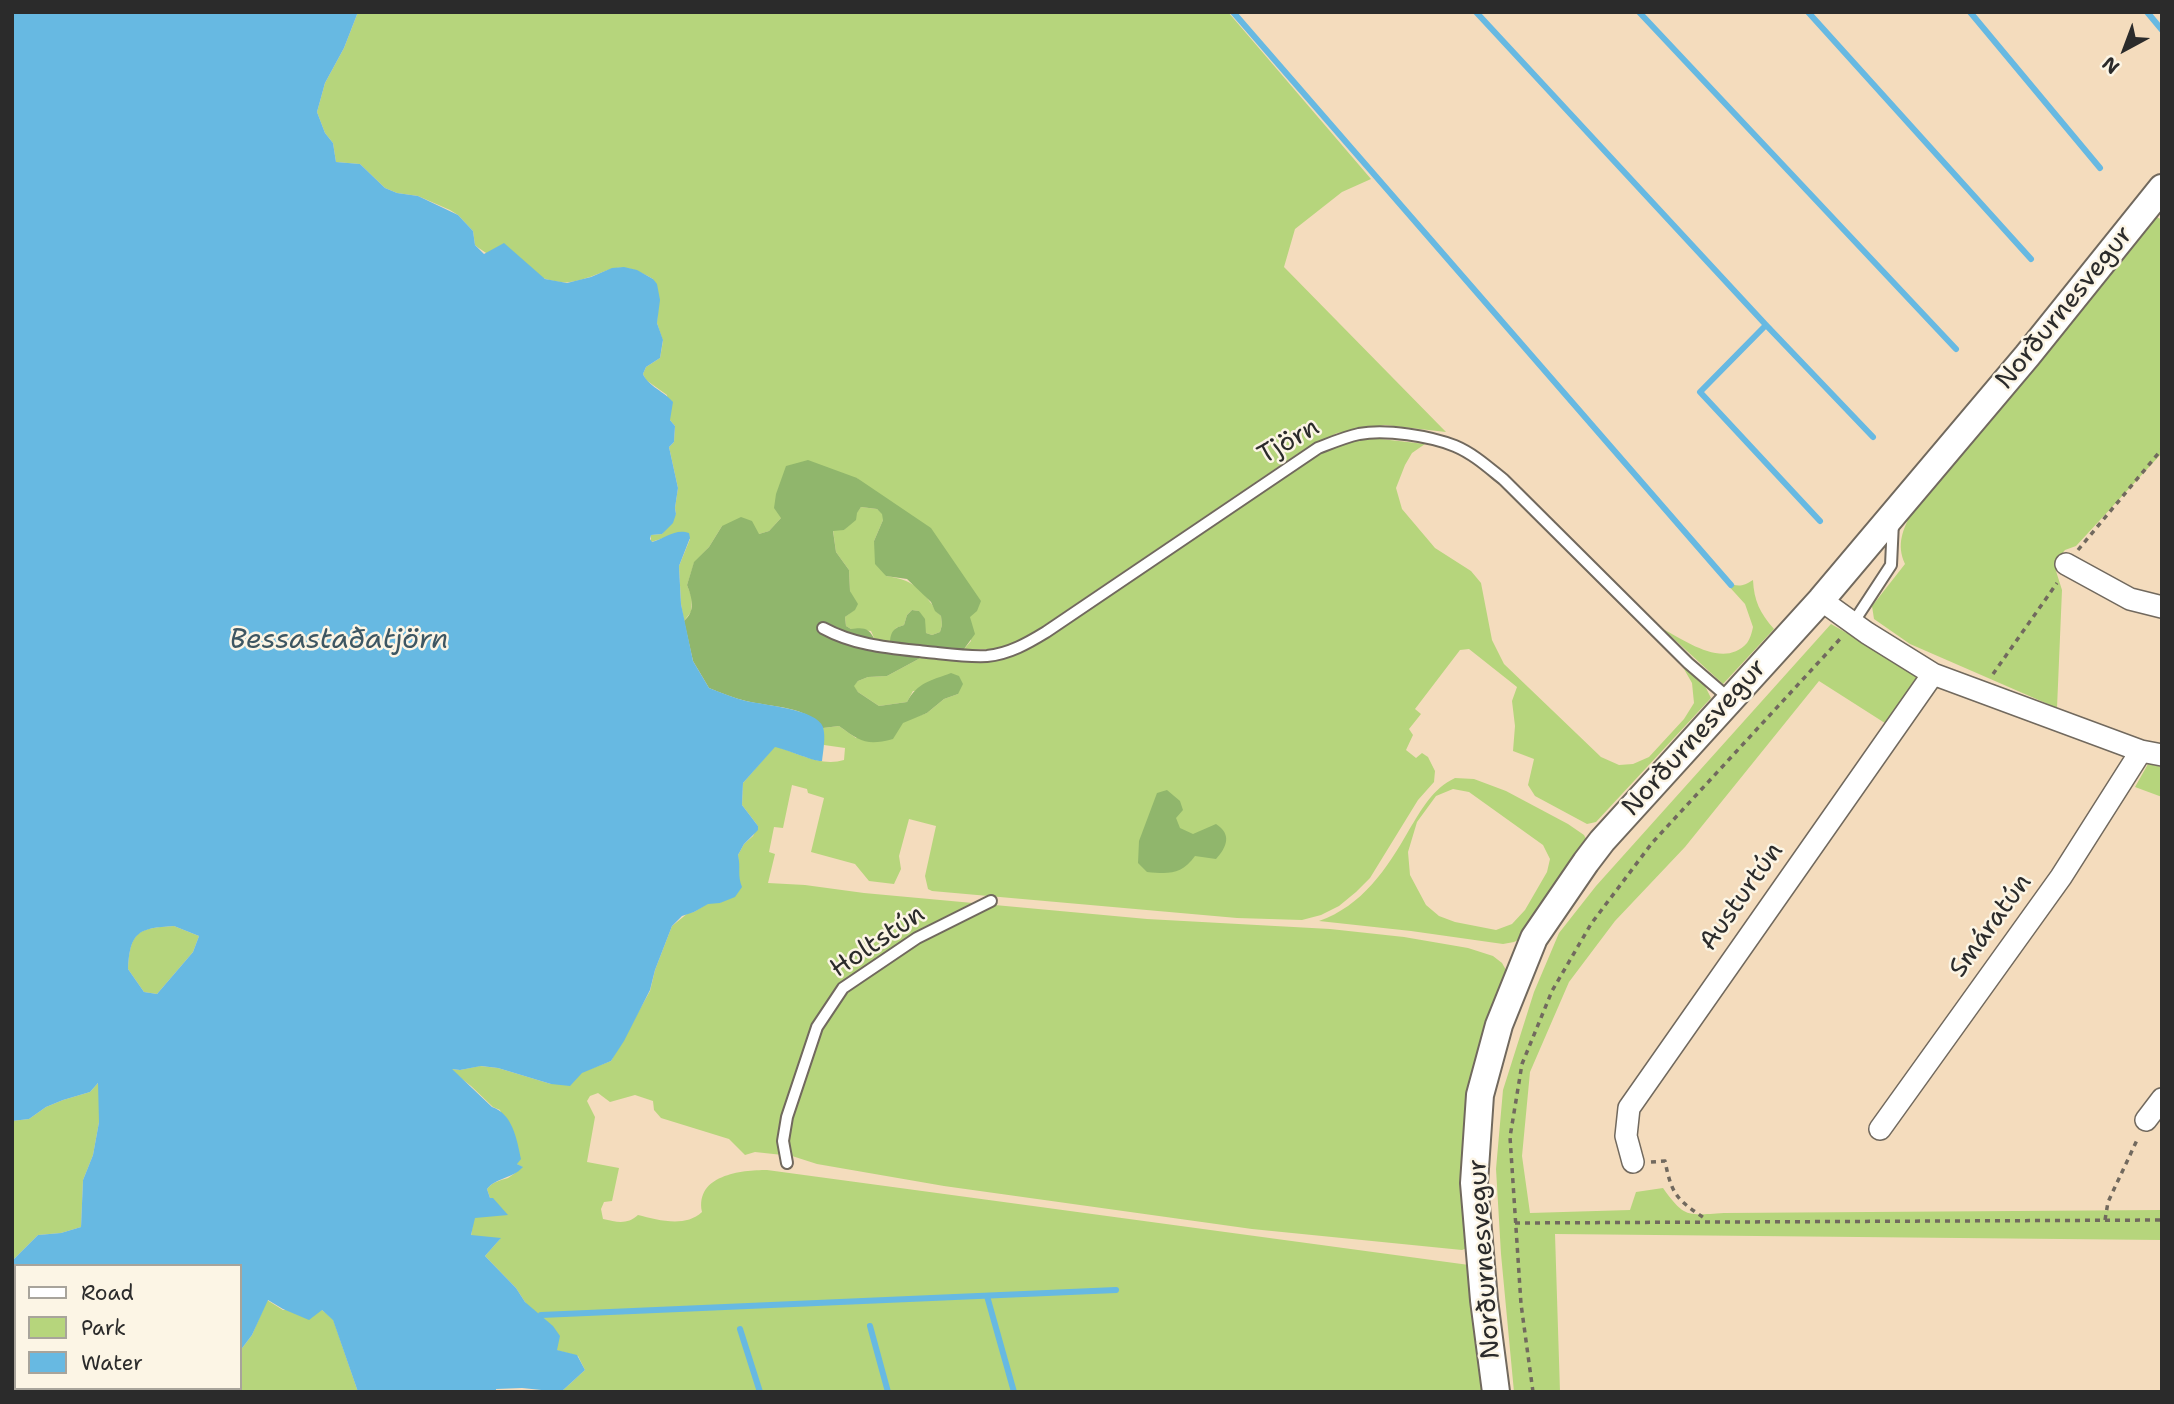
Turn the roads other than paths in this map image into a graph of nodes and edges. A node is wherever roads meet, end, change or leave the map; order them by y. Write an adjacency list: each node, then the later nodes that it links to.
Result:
1 (2162, 188): 2 (street, Norðurnesvegur)
2 (1893, 515): 4 (street, Norðurnesvegur); 6 (lane)
3 (2066, 564): 5 (street)
4 (1821, 600): 6 (street); 9 (street, Norðurnesvegur)
5 (2162, 607)
6 (1853, 623): 8 (street)
7 (823, 628): 9 (lane, Tjörn)
8 (1933, 674): 10 (street); 15 (street, Austurtún)
9 (1731, 700): 17 (street, Norðurnesvegur)
10 (2151, 753): 14 (street, Smáratún)
11 (990, 901): 16 (lane, Holtstún)
12 (2162, 1099): 13 (street)
13 (2146, 1120)
14 (1880, 1129)
15 (1633, 1162)
16 (787, 1163)
17 (1496, 1392)

